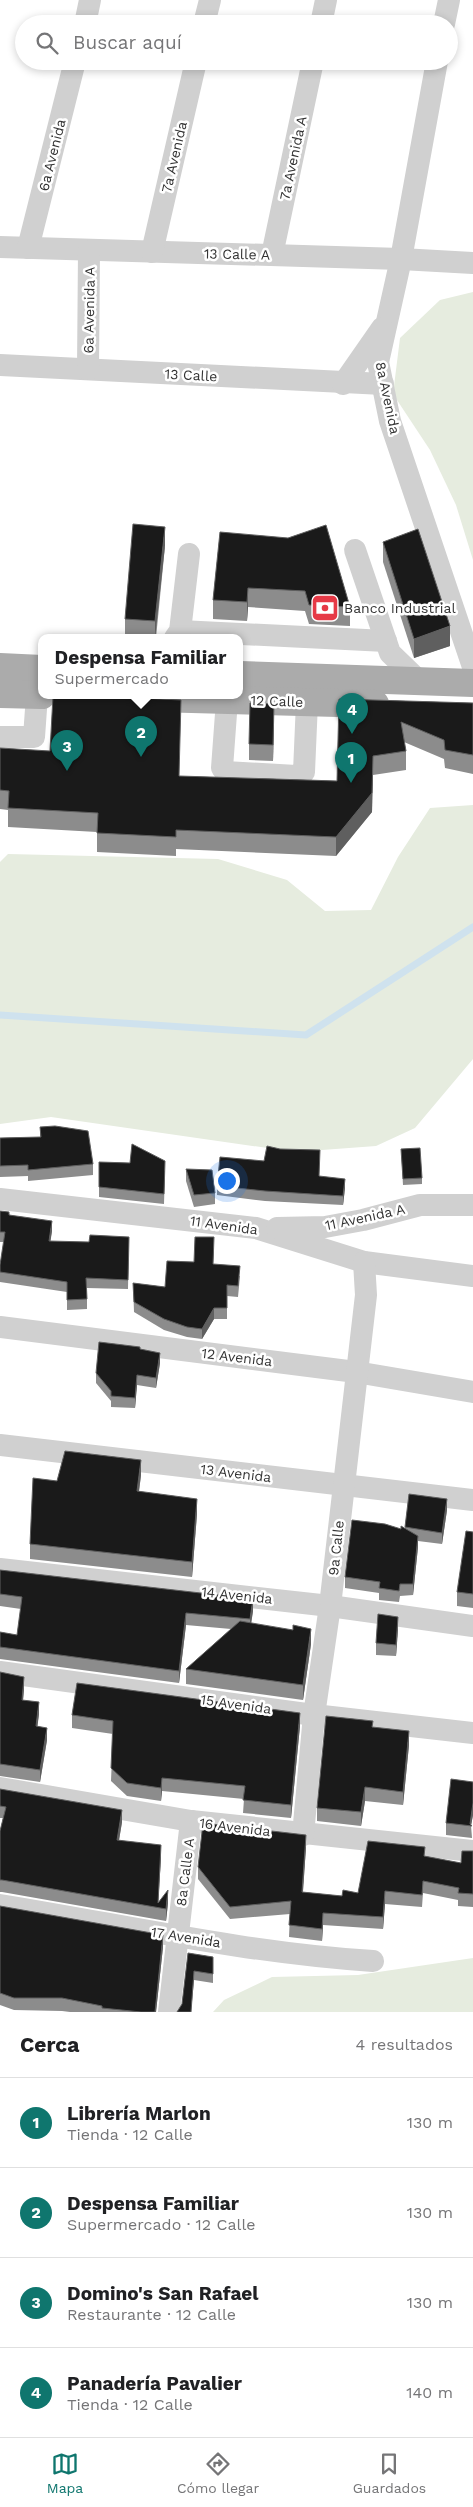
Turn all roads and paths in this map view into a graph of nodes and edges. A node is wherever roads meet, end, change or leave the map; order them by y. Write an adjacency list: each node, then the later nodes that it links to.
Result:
1 (90, 0): 5 (street)
2 (210, 0): 6 (street)
3 (326, 0): 7 (street)
4 (449, 0): 8 (street)
5 (86, 15)
6 (206, 15)
7 (323, 15)
8 (446, 15)
9 (73, 70): 14 (street, 6a Avenida)
10 (194, 70): 16 (street, 7a Avenida)
11 (312, 70): 17 (street, 7a Avenida A)
12 (435, 70): 18 (street, 8a Avenida)
13 (0, 247): 14 (street, 13 Calle A)
14 (28, 248): 15 (street, 13 Calle A)
15 (89, 251): 16 (street, 13 Calle A); 22 (street, 6a Avenida A)
16 (152, 252): 17 (street, 13 Calle A)
17 (272, 255): 18 (street, 13 Calle A)
18 (401, 259): 19 (street, 13 Calle A); 20 (street, 8a Avenida)
19 (473, 263)
20 (385, 323): 23 (street); 24 (street, 8a Avenida)
21 (0, 364): 22 (street, 13 Calle)
22 (88, 369): 23 (street, 13 Calle)
23 (342, 384): 24 (street, 13 Calle)
24 (383, 384): 31 (street, 8a Avenida)
25 (355, 550): 29 (street)
26 (189, 554): 27 (street)
27 (178, 634)
28 (243, 637): 29 (street)
29 (386, 641): 33 (street)
30 (0, 667): 35 (main road)
31 (473, 667)
32 (243, 675): 33 (main road, 12 Calle)
33 (420, 682): 34 (main road, 12 Calle)
34 (473, 683)
35 (38, 685)
36 (38, 687): 37 (main road)
37 (0, 694)
38 (39, 699): 43 (street)
39 (190, 699): 40 (main road, 12 Calle)
40 (227, 700): 41 (main road, 12 Calle); 41 (street)
41 (307, 702): 42 (main road, 12 Calle)
42 (473, 706)
43 (0, 737)
44 (0, 1199): 46 (street, 11 Avenida)
45 (473, 1205): 46 (street, 11 Avenida A)
46 (256, 1228): 47 (street, 11 Avenida)
47 (364, 1262): 48 (street, 11 Avenida); 50 (street, 9a Calle)
48 (473, 1276)
49 (0, 1327): 50 (street, 12 Avenida)
50 (356, 1372): 51 (street, 12 Avenida); 53 (street, 9a Calle)
51 (473, 1392)
52 (0, 1445): 53 (street, 13 Avenida)
53 (343, 1486): 54 (street, 13 Avenida); 56 (street, 9a Calle)
54 (473, 1500)
55 (0, 1569): 56 (street, 14 Avenida)
56 (330, 1606): 57 (street, 14 Avenida); 59 (street, 9a Calle)
57 (473, 1626)
58 (0, 1672): 59 (street, 15 Avenida)
59 (314, 1715): 60 (street, 15 Avenida); 63 (street, 9a Calle)
60 (473, 1733)
61 (0, 1788): 62 (street, 16 Avenida)
62 (192, 1822): 63 (street, 16 Avenida); 66 (street, 8a Calle A)
63 (303, 1835): 64 (street, 16 Avenida)
64 (473, 1851)
65 (0, 1905): 66 (street, 17 Avenida)
66 (178, 1937): 67 (street, 17 Avenida); 68 (street, 8a Calle A)
67 (373, 1962)
68 (169, 2012)

